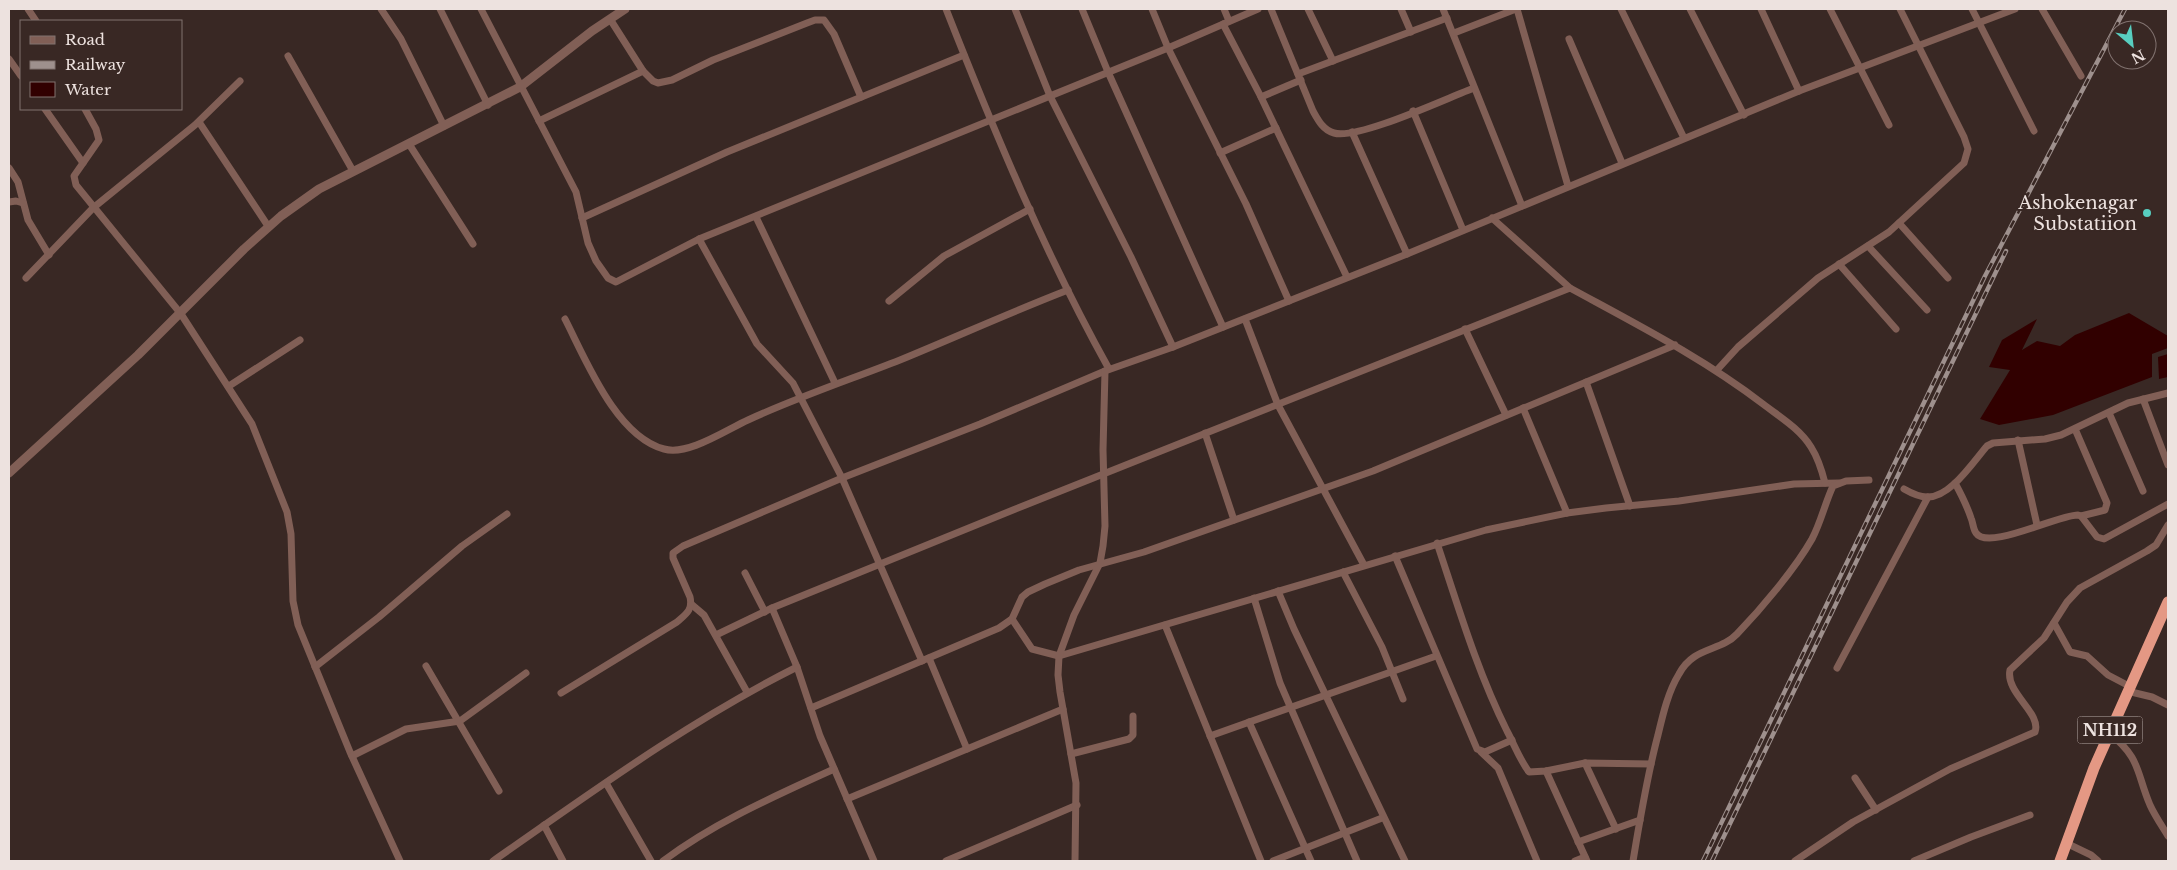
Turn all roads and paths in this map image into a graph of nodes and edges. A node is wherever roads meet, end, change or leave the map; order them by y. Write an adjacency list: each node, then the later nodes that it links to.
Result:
1 (28, 9): 27 (street)
2 (381, 9): 61 (street)
3 (440, 9): 52 (street)
4 (480, 9): 46 (street)
5 (625, 9): 26 (street)
6 (946, 9): 35 (street)
7 (1015, 9): 49 (street)
8 (1082, 9): 41 (street)
9 (1152, 9): 34 (street)
10 (1224, 9): 28 (street)
11 (1258, 9): 28 (street)
12 (1271, 9): 44 (street)
13 (1308, 9): 38 (street)
14 (1401, 9): 30 (street)
15 (1443, 9): 25 (street)
16 (1516, 9): 31 (street); 72 (street)
17 (1621, 9): 65 (street)
18 (1690, 9): 56 (street)
19 (1761, 9): 48 (street)
20 (1830, 9): 39 (street)
21 (1900, 9): 33 (street)
22 (1972, 9): 29 (street)
23 (2015, 9): 29 (street)
24 (2042, 9): 43 (street)
25 (1448, 18): 30 (street); 31 (street)
26 (610, 19): 40 (street); 46 (street)
27 (35, 20)
28 (1226, 22): 34 (street); 51 (street)
29 (1979, 22): 33 (street); 63 (street)
30 (1412, 32): 38 (street)
31 (1454, 34): 47 (street)
32 (1569, 39): 69 (street)
33 (1918, 46): 39 (street); 81 (street)
34 (1168, 48): 41 (street); 67 (street)
35 (964, 55): 50 (street); 57 (street)
36 (288, 56): 71 (street)
37 (9, 59): 42 (street)
38 (1333, 61): 44 (street)
39 (1860, 69): 48 (street); 60 (street)
40 (643, 71): 50 (street); 58 (street)
41 (1108, 72): 49 (street); 101 (street)
42 (20, 75)
43 (2081, 76)
44 (1300, 77): 51 (street); 64 (street)
45 (240, 81): 59 (street)
46 (520, 87): 52 (street); 58 (street)
47 (1474, 88): 55 (street); 75 (street)
48 (1799, 92): 56 (street)
49 (1050, 96): 57 (street); 106 (street)
50 (861, 97): 79 (street)
51 (1261, 97): 62 (street)
52 (488, 105): 61 (street)
53 (46, 110): 68 (street)
54 (85, 110): 68 (street)
55 (1413, 111): 64 (street); 83 (street)
56 (1744, 114): 65 (street)
57 (990, 120): 77 (street); 78 (street)
58 (539, 121): 79 (street)
59 (199, 122): 76 (street); 82 (street)
60 (1889, 125)
61 (444, 126): 66 (street)
62 (1276, 128): 67 (street); 90 (street)
63 (2034, 131)
64 (1352, 132): 87 (street)
65 (1684, 138): 69 (street)
66 (409, 144): 71 (street); 85 (street)
67 (1220, 153): 95 (street)
68 (82, 163): 76 (street)
69 (1622, 163): 72 (street)
70 (9, 168): 74 (street)
71 (353, 171): 82 (street)
72 (1568, 186): 75 (street)
73 (9, 202): 74 (street)
74 (23, 203): 88 (street)
75 (1522, 206): 80 (street)
76 (93, 208): 88 (street); 98 (street)
77 (1030, 209): 94 (street); 96 (street)
78 (756, 217): 84 (street); 110 (street)
79 (582, 218): 84 (street)
80 (1492, 218): 83 (street); 93 (street)
81 (1899, 223): 86 (street); 92 (street)
82 (268, 226): 98 (street)
83 (1463, 230): 87 (street)
84 (699, 239): 113 (street)
85 (473, 244)
86 (1868, 246): 89 (street); 97 (street)
87 (1407, 254): 90 (street)
88 (49, 255): 91 (street)
89 (1839, 264): 102 (street); 108 (street)
90 (1347, 277): 95 (street)
91 (26, 278)
92 (1948, 278)
93 (1570, 288): 103 (street); 105 (street)
94 (1068, 290): 107 (street); 110 (street)
95 (1289, 300): 99 (street)
96 (889, 301)
97 (1927, 310)
98 (180, 314): 111 (street); 123 (street)
99 (1245, 319): 101 (street); 115 (street)
100 (565, 320): 113 (street)
101 (1222, 327): 106 (street)
102 (1896, 329)
103 (1465, 330): 115 (street); 118 (street)
104 (300, 340): 111 (street)
105 (1675, 345): 108 (street); 109 (street)
106 (1173, 347): 107 (street)
107 (1107, 370): 124 (street); 125 (street)
108 (1717, 370): 127 (street)
109 (1586, 382): 116 (street); 135 (street)
110 (835, 383): 113 (street)
111 (229, 386): 162 (street)
112 (2168, 393): 114 (street)
113 (801, 398): 125 (street)
114 (2143, 399): 117 (street); 122 (street)
115 (1278, 404): 120 (street); 130 (street)
116 (1523, 408): 118 (street); 137 (street)
117 (2109, 413): 119 (street); 132 (street)
118 (1506, 415): 130 (street)
119 (2075, 428): 121 (street); 138 (street)
120 (1205, 433): 124 (street); 139 (street)
121 (2018, 440): 129 (street); 140 (street)
122 (2168, 465)
123 (9, 473)
124 (1102, 474): 144 (street); 145 (street)
125 (842, 478): 145 (street); 152 (street)
126 (1869, 480): 128 (street)
127 (1825, 483): 128 (street); 135 (street)
128 (1838, 483): 187 (street)
129 (1955, 483): 133 (street); 140 (street)
130 (1324, 489): 139 (street); 146 (street)
131 (1904, 490): 133 (street)
132 (2143, 491)
133 (1928, 497): 164 (street)
134 (2168, 504): 138 (street)
135 (1630, 506): 137 (street)
136 (507, 514): 162 (street)
137 (1567, 514): 142 (street)
138 (2082, 516): 140 (street)
139 (1234, 520): 144 (street)
140 (2037, 525)
141 (2168, 525): 155 (street)
142 (1437, 543): 143 (street); 181 (street)
143 (1395, 556): 146 (street); 159 (street)
144 (1100, 563): 154 (street); 158 (street)
145 (880, 564): 153 (street); 160 (street)
146 (1364, 565): 147 (street)
147 (1343, 572): 149 (street); 165 (street)
148 (745, 573): 153 (street)
149 (1278, 591): 150 (street); 170 (street)
150 (1254, 598): 156 (street); 174 (street)
151 (2168, 602): 167 (highway, NH112)
152 (691, 604): 157 (street); 169 (street)
153 (769, 610): 157 (street); 163 (street)
154 (1012, 619): 158 (street); 160 (street)
155 (2054, 623): 167 (street); 195 (street)
156 (1165, 625): 158 (street); 180 (street)
157 (716, 635): 168 (street)
158 (1059, 656): 175 (street)
159 (1436, 656): 165 (street); 183 (street)
160 (925, 659): 173 (street); 182 (street)
161 (426, 666): 177 (street)
162 (315, 667): 185 (street)
163 (797, 667): 168 (street); 173 (street)
164 (1837, 668)
165 (1391, 672): 170 (street); 171 (street)
166 (526, 673): 177 (street)
167 (2128, 688): 172 (street); 179 (highway, NH112)
168 (747, 692): 191 (street)
169 (561, 693)
170 (1325, 694): 174 (street); 197 (street)
171 (1403, 699)
172 (2168, 705)
173 (810, 708): 188 (street)
174 (1290, 708): 178 (street); 201 (street)
175 (1063, 709): 182 (street); 184 (street)
176 (1133, 716): 184 (street)
177 (460, 721): 185 (street); 192 (street)
178 (1249, 722): 180 (street); 205 (street)
179 (2109, 733): 202 (street); 204 (highway, NH112)
180 (1210, 736): 215 (street)
181 (1512, 740): 183 (street); 189 (street)
182 (967, 749): 193 (street)
183 (1480, 752): 220 (street)
184 (1071, 754): 194 (street)
185 (352, 756): 207 (street)
186 (1585, 763): 187 (street); 189 (street); 200 (street)
187 (1651, 764): 198 (street)
188 (834, 769): 193 (street); 211 (street)
189 (1546, 772): 203 (street)
190 (1855, 778): 195 (street)
191 (606, 783): 199 (street); 210 (street)
192 (499, 790)
193 (847, 799): 212 (street)
194 (1077, 805): 213 (street); 214 (street)
195 (1876, 810): 223 (street)
196 (2030, 815): 224 (street)
197 (1382, 818): 201 (street); 219 (street)
198 (1640, 820): 200 (street); 222 (street)
199 (544, 825): 208 (street); 209 (street)
200 (1616, 829): 203 (street)
201 (1344, 832): 205 (street); 218 (street)
202 (2168, 836)
203 (1578, 842): 206 (street)
204 (2066, 843): 225 (highway, NH112); 226 (street)
205 (1306, 849): 216 (street); 217 (street)
206 (1586, 859): 221 (street)
207 (400, 861)
208 (493, 861)
209 (562, 861)
210 (651, 861)
211 (663, 861)
212 (874, 861)
213 (946, 861)
214 (1075, 861)
215 (1261, 861)
216 (1273, 861)
217 (1312, 861)
218 (1357, 861)
219 (1404, 861)
220 (1537, 861)
221 (1574, 861)
222 (1633, 861)
223 (1795, 861)
224 (1914, 861)
225 (2060, 861)
226 (2098, 861)

